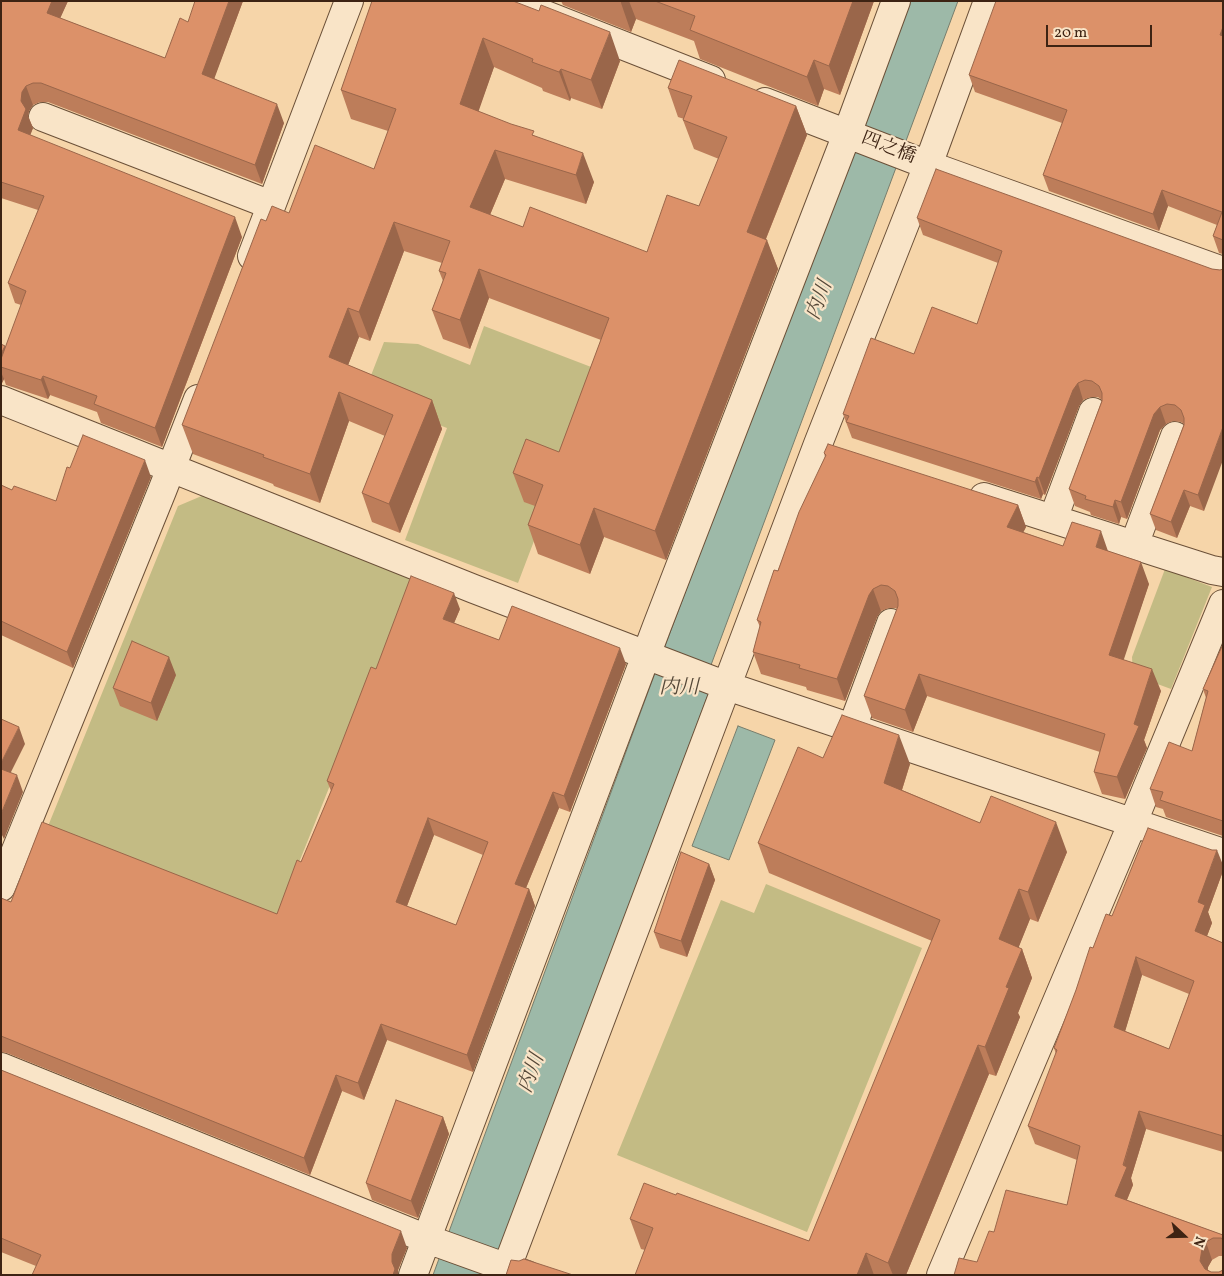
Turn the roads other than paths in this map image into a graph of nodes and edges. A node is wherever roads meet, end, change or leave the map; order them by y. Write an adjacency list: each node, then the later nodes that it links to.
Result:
1 (349, 1): 8 (street)
2 (510, 1): 6 (street, 四之橋)
3 (896, 1): 6 (street)
4 (988, 1): 7 (street)
5 (43, 117): 8 (street)
6 (847, 134): 7 (street, 四之橋); 24 (street)
7 (928, 164): 9 (street, 四之橋); 15 (street)
8 (271, 205): 10 (street)
9 (1223, 272)
10 (243, 281)
11 (208, 374): 17 (street)
12 (1, 400): 17 (street)
13 (1092, 412): 19 (street)
14 (1175, 436): 20 (street)
15 (818, 444): 16 (street); 25 (street)
16 (844, 452)
17 (171, 468): 24 (street); 29 (street)
18 (958, 488): 19 (street)
19 (1053, 519): 20 (street)
20 (1134, 545): 21 (street)
21 (1223, 572)
22 (1223, 604): 27 (street)
23 (891, 623): 26 (street)
24 (647, 655): 25 (street); 31 (street)
25 (727, 686): 26 (street); 32 (street)
26 (852, 728): 27 (street)
27 (1133, 822): 28 (street); 34 (street)
28 (1223, 852)
29 (1, 887)
30 (1, 1067): 31 (street)
31 (426, 1239): 32 (street); 33 (street)
32 (512, 1272)
33 (413, 1275)
34 (941, 1275)

